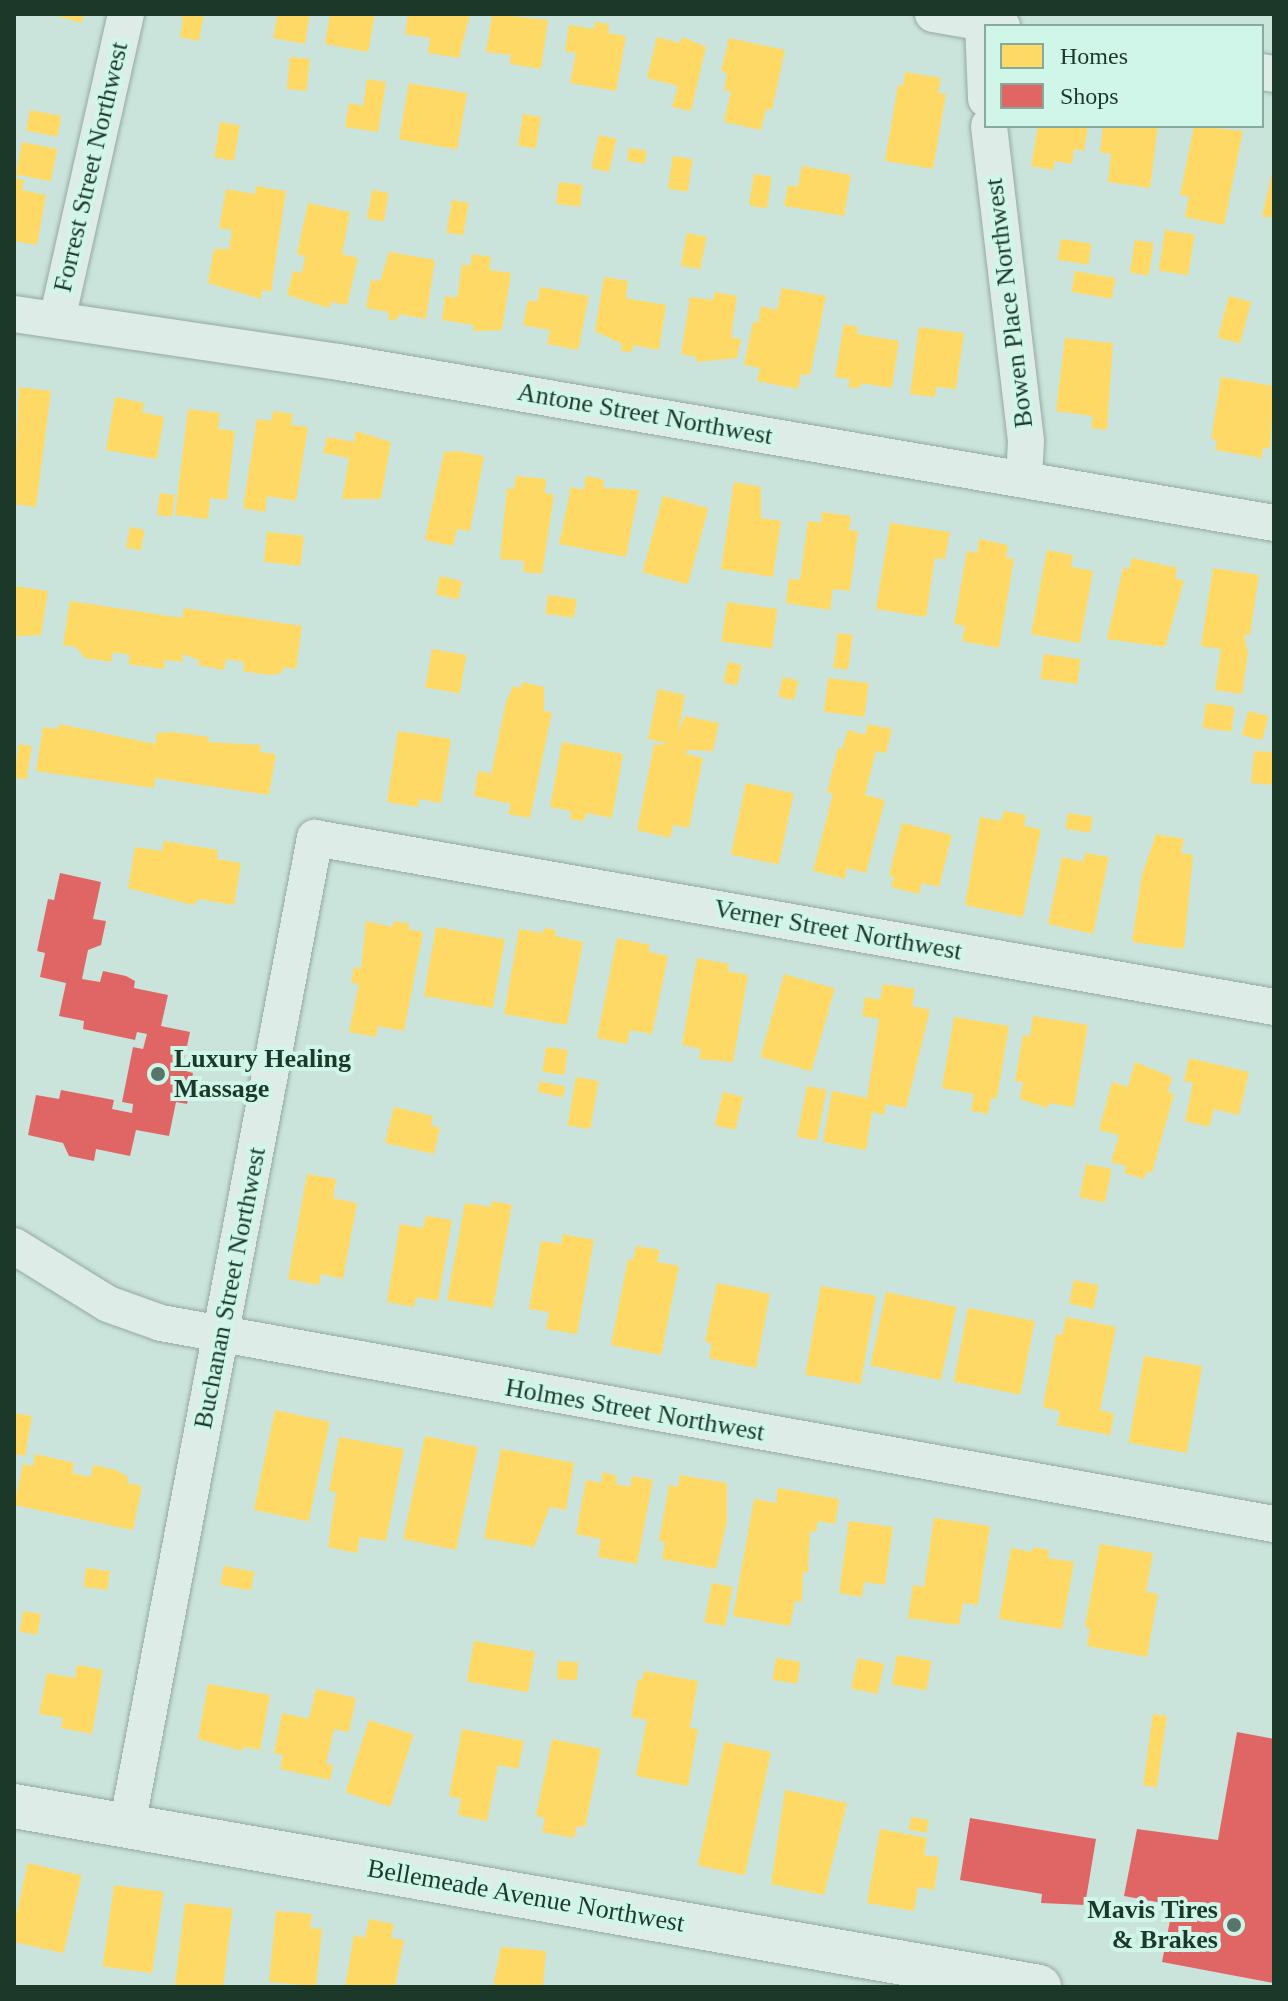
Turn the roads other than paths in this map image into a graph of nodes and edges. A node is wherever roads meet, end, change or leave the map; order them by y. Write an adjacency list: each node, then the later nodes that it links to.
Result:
1 (126, 14): 6 (street, Forrest Street Northwest)
2 (933, 14): 3 (street)
3 (993, 24)
4 (989, 128): 7 (street, Bowen Place Northwest)
5 (14, 314): 6 (street, Antone Street Northwest)
6 (57, 320): 7 (street, Antone Street Northwest)
7 (1024, 479): 8 (street, Antone Street Northwest)
8 (1274, 523)
9 (402, 853): 10 (street, Verner Street Northwest); 12 (street, Buchanan Street Northwest)
10 (1274, 1007)
11 (14, 1246): 12 (street, Holmes Street Northwest)
12 (221, 1335): 13 (street, Holmes Street Northwest); 15 (street, Buchanan Street Northwest)
13 (1274, 1524)
14 (14, 1806): 15 (street, Bellemeade Avenue Northwest)
15 (127, 1826): 16 (street, Bellemeade Avenue Northwest)
16 (1039, 1987)

